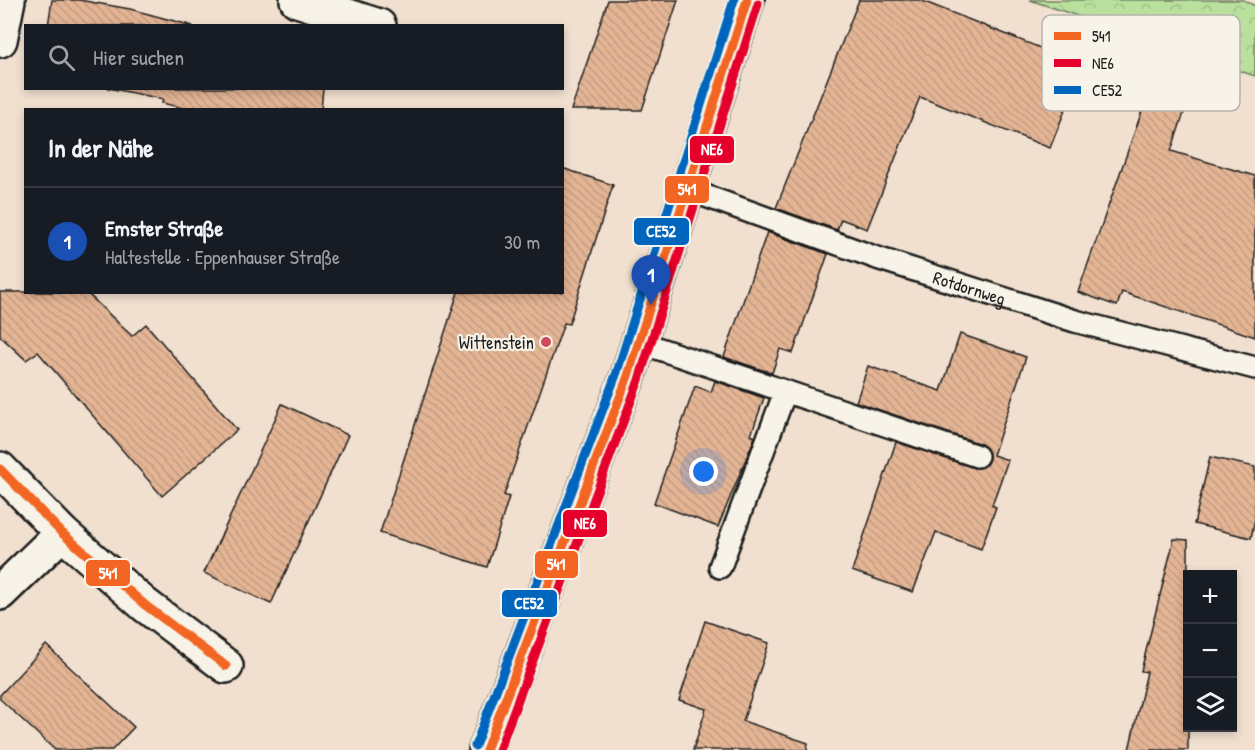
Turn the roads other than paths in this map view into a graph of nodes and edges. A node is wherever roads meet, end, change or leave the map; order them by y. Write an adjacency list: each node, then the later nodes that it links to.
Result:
1 (8, 0): 5 (street)
2 (297, 0): 4 (street)
3 (747, 0): 6 (main road)
4 (373, 24)
5 (0, 40)
6 (689, 190): 7 (main road); 8 (lane, Rotdornweg)
7 (639, 342): 9 (lane); 16 (main road)
8 (1255, 368)
9 (785, 392): 10 (lane); 13 (lane)
10 (977, 456)
11 (0, 469): 12 (street)
12 (62, 533): 14 (street); 15 (street)
13 (720, 567)
14 (0, 593)
15 (226, 666)
16 (486, 750)

